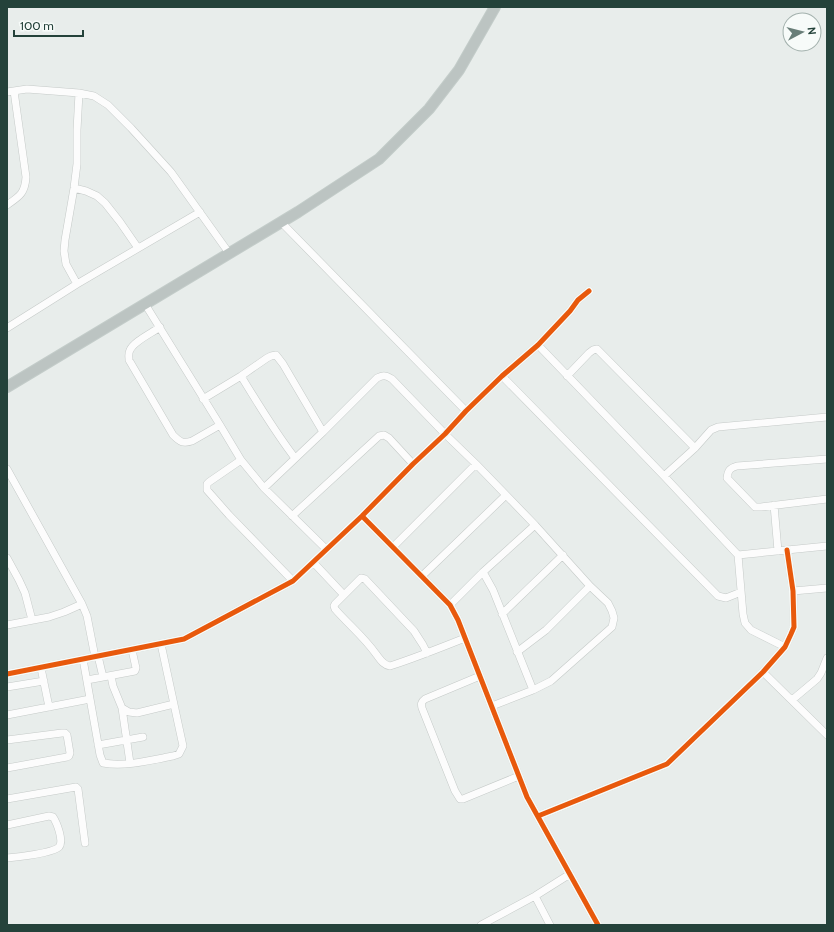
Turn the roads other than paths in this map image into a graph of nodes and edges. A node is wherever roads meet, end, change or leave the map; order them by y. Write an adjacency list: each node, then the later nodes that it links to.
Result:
1 (495, 7): 7 (highway)
2 (10, 92): 3 (street); 5 (street)
3 (79, 93): 4 (street); 6 (street)
4 (74, 188): 8 (street); 10 (street)
5 (7, 205)
6 (200, 212): 8 (street); 9 (street)
7 (281, 222): 9 (highway); 21 (street)
8 (138, 248): 10 (street)
9 (230, 253): 12 (highway)
10 (77, 284): 14 (street)
11 (589, 291): 15 (street)
12 (145, 304): 13 (street); 19 (highway)
13 (160, 327): 20 (street); 23 (street)
14 (7, 328)
15 (538, 345): 17 (street); 18 (street)
16 (241, 376): 20 (street); 24 (street); 27 (street)
17 (502, 376): 21 (street); 56 (street)
18 (567, 376): 26 (street); 33 (street)
19 (7, 387)
20 (203, 399): 23 (street)
21 (466, 411): 25 (street)
22 (827, 417): 26 (street)
23 (220, 425): 29 (street)
24 (323, 432): 25 (street); 27 (street)
25 (445, 434): 30 (street); 31 (street)
26 (695, 448): 33 (street)
27 (295, 458): 34 (street)
28 (827, 459): 37 (street)
29 (241, 460): 34 (street); 52 (street)
30 (413, 464): 38 (street); 39 (street)
31 (476, 464): 35 (street); 42 (street)
32 (7, 469): 58 (street)
33 (664, 476): 46 (street)
34 (264, 488): 38 (street)
35 (506, 496): 40 (street); 51 (street)
36 (827, 499): 37 (street)
37 (774, 505): 45 (street)
38 (292, 516): 43 (street)
39 (362, 516): 42 (street); 43 (street)
40 (535, 525): 47 (street); 50 (street)
41 (827, 546): 44 (street)
42 (393, 547): 51 (street)
43 (326, 549): 49 (street)
44 (788, 550): 45 (street); 55 (street)
45 (778, 551): 46 (street)
46 (738, 555): 56 (street)
47 (563, 556): 53 (street); 60 (street)
48 (7, 558): 61 (street)
49 (313, 562): 52 (street); 57 (street)
50 (483, 572): 59 (street); 60 (street)
51 (422, 576): 59 (street)
52 (293, 581): 64 (street)
53 (590, 586): 67 (street); 81 (street)
54 (827, 588): 55 (street)
55 (793, 591): 65 (street)
56 (741, 592): 65 (street)
57 (343, 594): 68 (street); 68 (street)
58 (82, 604): 61 (street); 69 (street)
59 (450, 605): 63 (street)
60 (502, 614): 67 (street)
61 (32, 620): 62 (street)
62 (7, 625)
63 (465, 638): 68 (street); 76 (street)
64 (161, 644): 66 (street); 84 (street)
65 (784, 647): 73 (street)
66 (132, 650): 69 (street); 75 (street)
67 (518, 652): 81 (street)
68 (427, 653)
69 (96, 657): 71 (street); 77 (street)
70 (827, 658): 83 (street)
71 (83, 659): 72 (street); 78 (street)
72 (41, 668): 74 (street); 79 (street)
73 (763, 672): 83 (street); 98 (street)
74 (7, 674)
75 (111, 676): 77 (street); 87 (street)
76 (480, 676): 85 (street); 96 (street)
77 (103, 677): 78 (street)
78 (87, 680): 82 (street)
79 (44, 681): 80 (street); 86 (street)
80 (7, 687)
81 (533, 690): 85 (street)
82 (90, 699): 86 (street); 93 (street)
83 (792, 700): 89 (street)
84 (174, 704): 87 (street); 94 (street)
85 (492, 706): 96 (street)
86 (50, 707): 88 (street)
87 (122, 708): 92 (street)
88 (7, 715)
89 (825, 730)
90 (144, 737): 92 (street)
91 (7, 740): 95 (street)
92 (127, 740): 93 (street); 94 (street)
93 (98, 745): 94 (street)
94 (130, 763)
95 (7, 768)
96 (519, 776): 98 (street)
97 (7, 799): 100 (street)
98 (538, 816): 102 (street)
99 (7, 825): 101 (street)
100 (86, 843)
101 (7, 858)
102 (570, 874): 103 (street); 106 (street)
103 (535, 896): 104 (street); 105 (street)
104 (481, 925)
105 (550, 925)
106 (598, 925)

